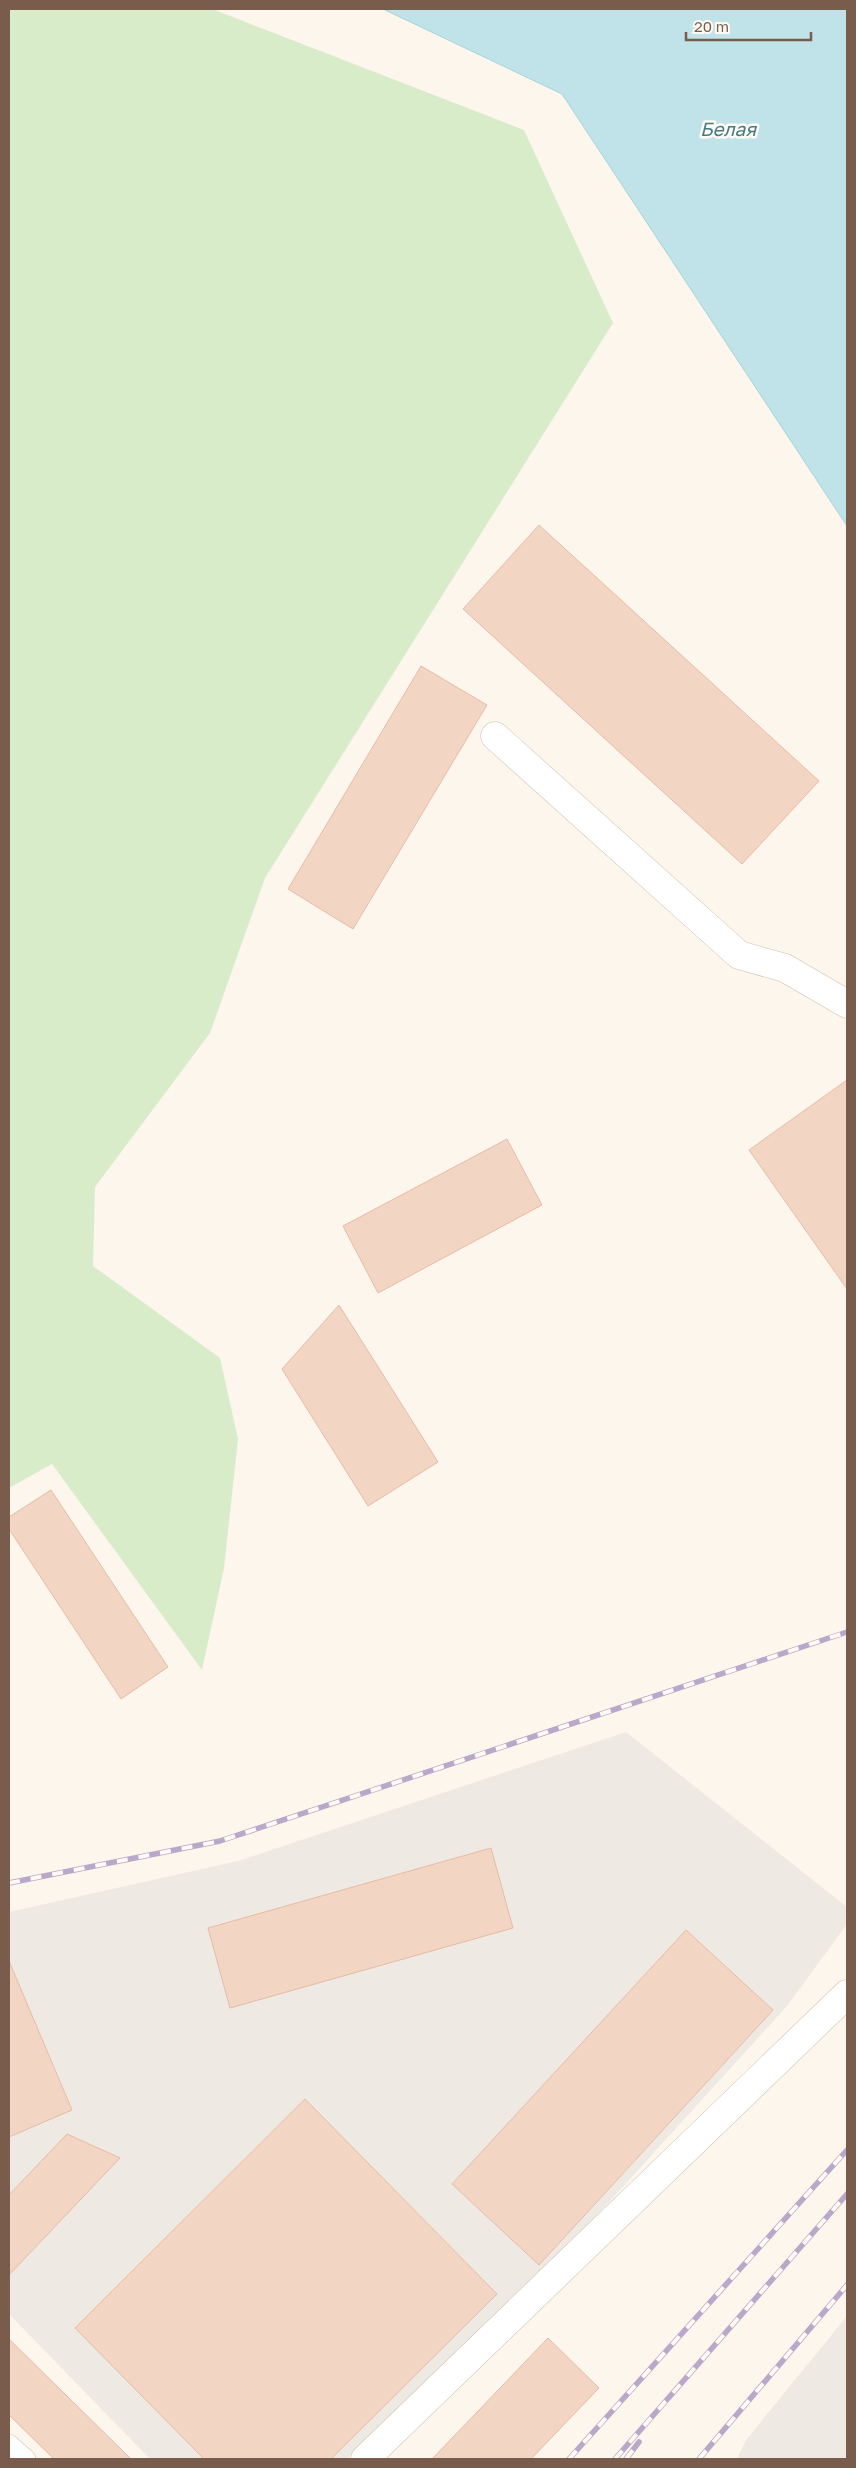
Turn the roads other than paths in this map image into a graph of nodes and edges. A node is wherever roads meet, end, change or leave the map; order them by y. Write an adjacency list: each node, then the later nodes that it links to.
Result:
1 (495, 736): 2 (street)
2 (847, 1004)
3 (847, 1994): 6 (street)
4 (9, 2444): 5 (lane)
5 (26, 2459)
6 (365, 2459)

